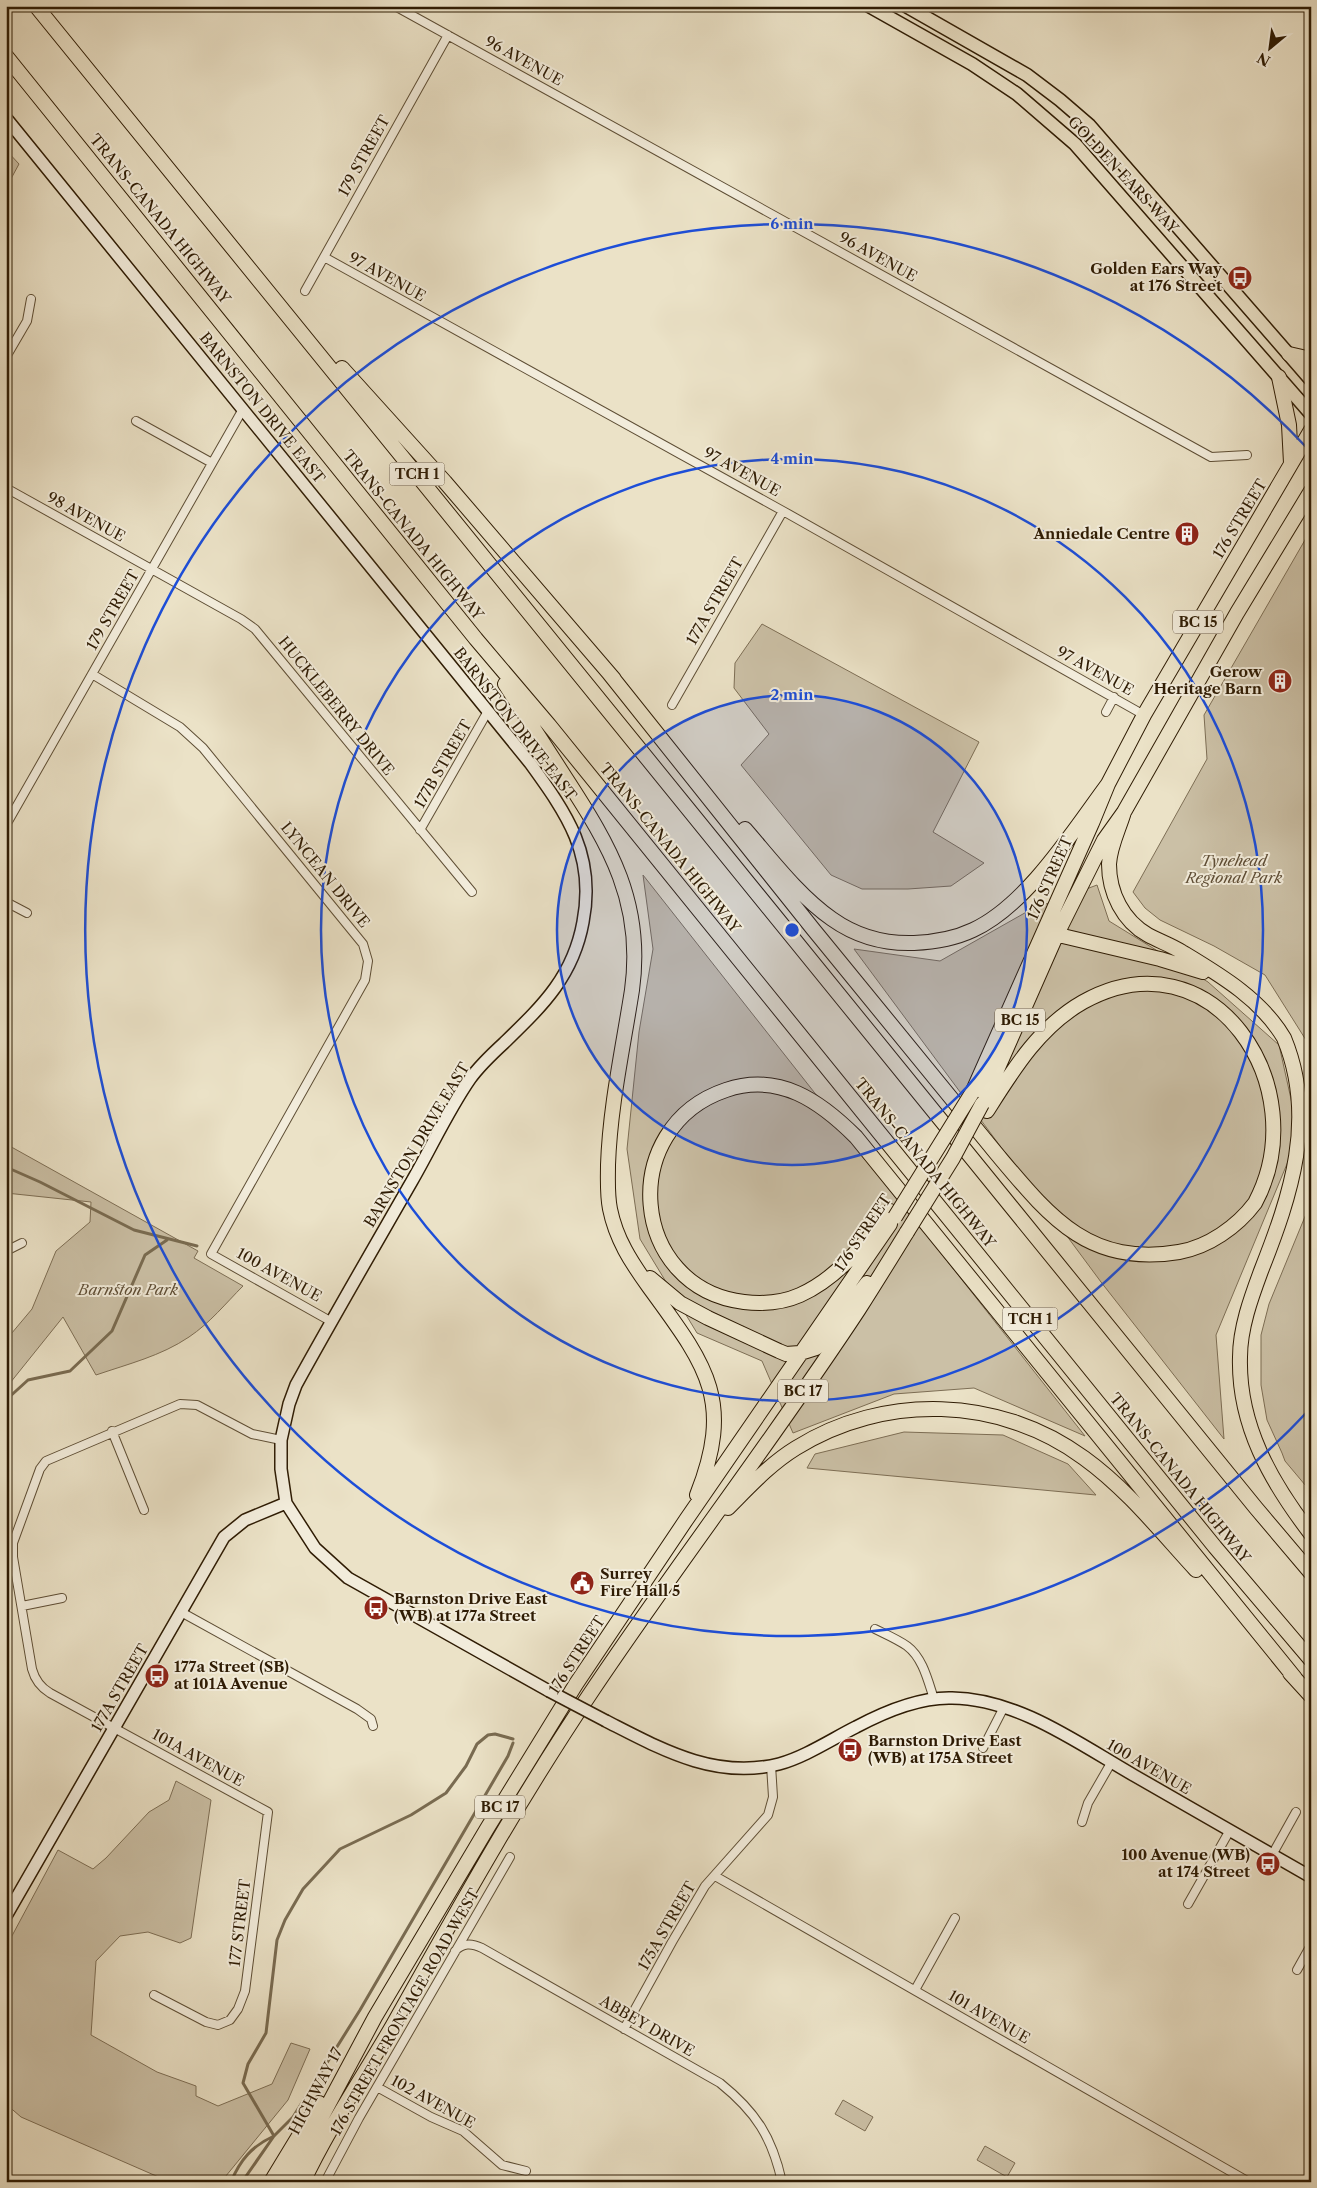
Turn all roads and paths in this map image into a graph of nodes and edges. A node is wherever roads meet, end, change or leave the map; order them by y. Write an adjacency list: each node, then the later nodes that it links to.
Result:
1 (36, 6): 8 (highway, TCH 1)
2 (396, 6): 5 (street, 96 AVENUE)
3 (869, 6): 15 (main road, GOLDEN EARS WAY)
4 (906, 6): 12 (main road, GOLDEN EARS WAY)
5 (448, 35): 9 (street, 179 STREET); 21 (street, 96 AVENUE)
6 (6, 56): 28 (highway, TRANS-CANADA HIGHWAY / TCH 1)
7 (6, 118): 17 (street, BARNSTON DRIVE EAST)
8 (237, 252): 29 (highway); 61 (highway, TCH 1)
9 (324, 257): 10 (street, 179 STREET); 26 (street, 97 AVENUE)
10 (305, 291)
11 (31, 300): 13 (street)
12 (1289, 354): 14 (highway); 16 (main road, GOLDEN EARS WAY)
13 (6, 357)
14 (1311, 359)
15 (1279, 378): 18 (main road, GOLDEN EARS WAY); 23 (highway)
16 (1311, 380)
17 (243, 409): 22 (street, 179 STREET); 33 (street, BARNSTON DRIVE EAST)
18 (1311, 414)
19 (136, 421): 22 (street)
20 (1311, 430): 23 (highway, 176 STREET / BC 15)
21 (1247, 455)
22 (212, 463): 27 (street, 179 STREET)
23 (1291, 463): 35 (highway, 176 STREET / BC 15)
24 (6, 488): 27 (street, 98 AVENUE)
25 (1310, 492): 37 (highway, 176 STREET / BC 15)
26 (783, 511): 31 (street, 97 AVENUE); 32 (street, 177A STREET)
27 (151, 570): 30 (street, 179 STREET); 39 (street, HUCKLEBERRY DRIVE)
28 (476, 639): 51 (highway); 66 (highway, TRANS-CANADA HIGHWAY / TCH 1)
29 (608, 672): 36 (highway); 45 (highway)
30 (92, 674): 38 (street, 179 STREET); 50 (street, LYNCEAN DRIVE)
31 (1114, 697): 34 (street); 35 (street, 97 AVENUE)
32 (672, 705)
33 (488, 711): 39 (street, 177B STREET); 52 (street, BARNSTON DRIVE EAST)
34 (1106, 712)
35 (1144, 715): 36 (highway, 176 STREET / BC 15)
36 (1108, 784): 43 (highway, 176 STREET / BC 15)
37 (1124, 812): 43 (highway, 176 STREET / BC 15); 44 (highway)
38 (6, 826)
39 (420, 830): 40 (street, HUCKLEBERRY DRIVE)
40 (472, 892)
41 (6, 902): 42 (street)
42 (27, 913)
43 (1050, 933): 44 (highway); 45 (highway, 176 STREET / BC 15); 46 (highway, 176 STREET / BC 15, bridge)
44 (1227, 981): 60 (highway)
45 (984, 1108): 48 (highway, BC 17, bridge)
46 (892, 1214): 53 (highway, 176 STREET / BC 17); 67 (highway)
47 (22, 1243): 49 (street)
48 (897, 1248): 53 (highway); 59 (highway, BC 17)
49 (6, 1251)
50 (211, 1254): 52 (street, 100 AVENUE)
51 (627, 1256): 53 (highway); 58 (highway)
52 (332, 1322): 55 (street, BARNSTON DRIVE EAST)
53 (800, 1354): 58 (highway, 176 STREET / BC 17)
54 (112, 1431): 55 (street, 101A AVENUE); 57 (street); 63 (street, 101A AVENUE)
55 (281, 1440): 56 (street, BARNSTON DRIVE EAST)
56 (286, 1503): 64 (street, 177A STREET); 76 (street, BARNSTON DRIVE EAST, bridge)
57 (144, 1510)
58 (686, 1520): 93 (highway, 176 STREET / BC 17)
59 (704, 1531): 67 (highway); 99 (highway, HIGHWAY 17 / BC 17)
60 (1311, 1534)
61 (1311, 1573)
62 (62, 1598): 63 (street)
63 (22, 1606): 73 (street, 101A AVENUE)
64 (181, 1612): 72 (street); 73 (street, 177A STREET)
65 (875, 1628): 69 (street)
66 (1311, 1660)
67 (1295, 1678): 68 (highway)
68 (1311, 1696)
69 (934, 1698): 70 (street, BARNSTON DRIVE EAST); 76 (street, BARNSTON DRIVE EAST)
70 (966, 1699): 71 (street, 100 AVENUE)
71 (1004, 1707): 74 (street); 75 (street, 100 AVENUE)
72 (374, 1726)
73 (115, 1728): 77 (street, 101A AVENUE); 86 (street, 177A STREET)
74 (983, 1748)
75 (1111, 1763): 79 (street); 80 (street, 100 AVENUE)
76 (771, 1765): 83 (street, 175A STREET)
77 (268, 1812): 92 (street, 177 STREET)
78 (1296, 1812): 81 (street)
79 (1082, 1822)
80 (1230, 1830): 81 (street, 100 AVENUE); 85 (street)
81 (1272, 1855): 84 (street, 100 AVENUE)
82 (510, 1857): 89 (street, 176 STREET FRONTAGE ROAD WEST)
83 (715, 1876): 91 (street, 101 AVENUE); 94 (street, 175A STREET)
84 (1311, 1876)
85 (1188, 1904)
86 (6, 1916)
87 (954, 1918): 91 (street)
88 (1311, 1945): 90 (street)
89 (455, 1952): 94 (street, ABBEY DRIVE); 95 (street, 176 STREET FRONTAGE ROAD WEST)
90 (1297, 1970)
91 (915, 1990): 102 (street, 101 AVENUE)
92 (154, 1995)
93 (375, 2017): 97 (highway); 98 (highway, HIGHWAY 17 / BC 17)
94 (624, 2029): 101 (street, ABBEY DRIVE)
95 (377, 2087): 96 (street, 102 AVENUE); 100 (street, 176 STREET FRONTAGE ROAD WEST)
96 (526, 2171)
97 (271, 2182)
98 (287, 2182)
99 (303, 2182)
100 (325, 2182)
101 (782, 2182)
102 (1249, 2182)

